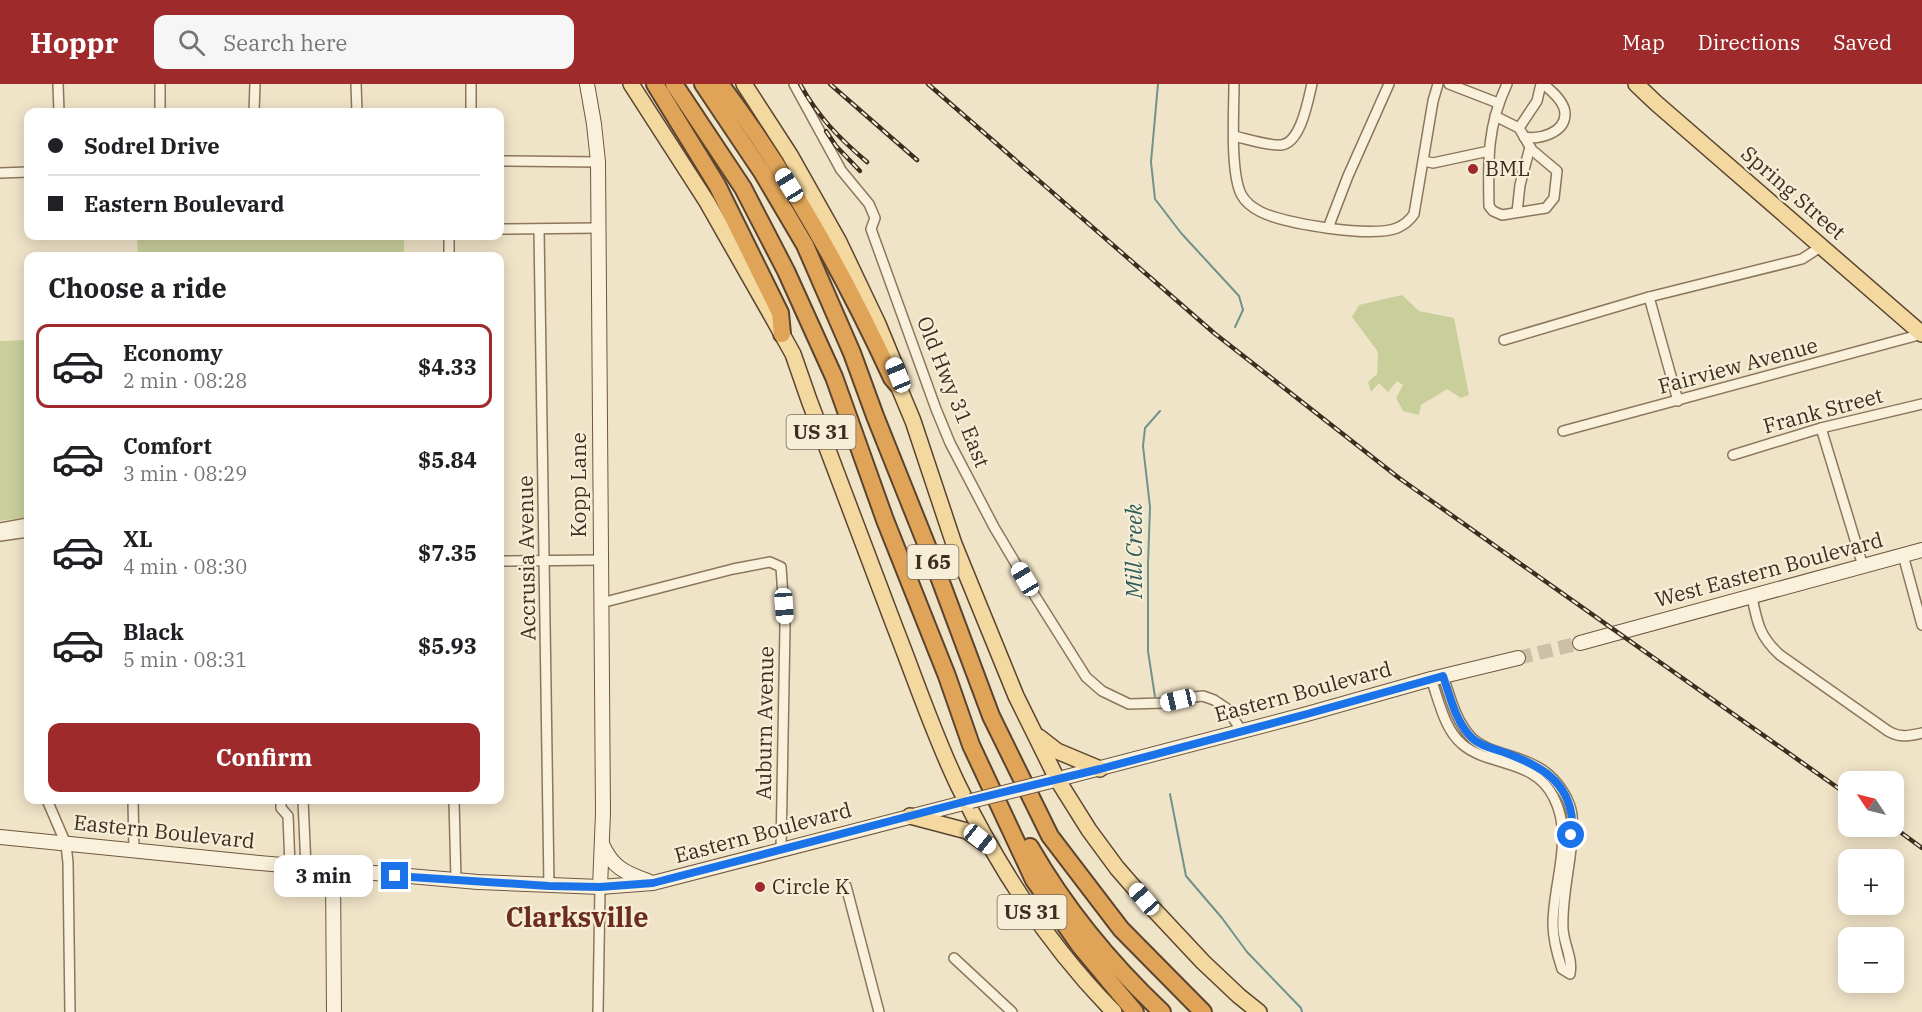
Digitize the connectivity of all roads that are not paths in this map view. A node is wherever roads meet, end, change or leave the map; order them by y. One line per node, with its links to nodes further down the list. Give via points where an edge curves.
1 (58, 84): 23 (street)
2 (160, 84): 24 (street)
3 (255, 84): 25 (street)
4 (356, 84): 26 (street)
5 (471, 84): 27 (street)
6 (587, 84): 35 (main road, Kopp Lane)
7 (631, 84): 45 (main road, US 31, via 707,202)
8 (655, 84): 45 (highway, via 717,185 780,313)
9 (674, 84): 73 (highway, I 65, via 743,188 834,377)
10 (703, 84): 106 (highway, I 65, via 762,172 804,245 852,353 991,716 1050,836 1121,929)
11 (720, 84): 48 (highway, via 801,203)
12 (744, 84): 48 (main road, via 839,242 882,335 898,375)
13 (794, 84): 70 (street, Old Hwy 31 East, via 841,170 869,204 875,219 871,229 950,443 1000,537 1086,677 1102,691 1129,704 1203,696 1226,708)
14 (1234, 84): 30 (street)
15 (1312, 84): 30 (street, via 1293,140 1282,145)
16 (1389, 84): 40 (street)
17 (1438, 84): 34 (street)
18 (1449, 84): 22 (street)
19 (1507, 84): 22 (street)
20 (1542, 84): 29 (street); 29 (street, via 1562,104 1563,121 1544,137 1530,138)
21 (1636, 84): 43 (main road, Spring Street)
22 (1498, 103): 28 (street)
23 (58, 108)
24 (160, 108)
25 (254, 108)
26 (357, 108)
27 (471, 108)
28 (1495, 116): 29 (street); 32 (street)
29 (1521, 132): 31 (street)
30 (1234, 136): 40 (street, via 1238,186 1249,204 1296,223)
31 (1530, 147): 38 (street); 38 (street, via 1557,171 1554,198 1546,208)
32 (1489, 151): 34 (street, via 1433,163); 38 (street, via 1489,206 1502,215)
33 (504, 161): 35 (street)
34 (1424, 161): 40 (street, via 1410,221 1395,229 1375,231)
35 (598, 162): 39 (main road, Kopp Lane)
36 (24, 172): 37 (street)
37 (0, 173)
38 (1517, 212)
39 (598, 228): 42 (street); 60 (main road, Kopp Lane)
40 (1328, 228)
41 (504, 229): 42 (street)
42 (539, 229): 62 (street, Accrusia Avenue)
43 (1822, 246): 44 (street, via 1802,260); 46 (main road, Spring Street)
44 (1649, 297): 47 (street); 49 (street)
45 (782, 334): 76 (main road, US 31, via 793,354 938,739)
46 (1922, 334): 49 (street, Fairview Avenue)
47 (1503, 340)
48 (898, 385): 72 (main road, via 954,544)
49 (1678, 401): 52 (street, Fairview Avenue)
50 (1922, 404): 51 (street, Frank Street)
51 (1821, 428): 53 (street, Frank Street); 63 (street)
52 (1563, 431)
53 (1733, 455)
54 (24, 525): 55 (street)
55 (0, 528)
56 (24, 533): 57 (street)
57 (0, 536)
58 (1922, 550): 59 (main road, West Eastern Boulevard)
59 (1903, 555): 63 (main road, West Eastern Boulevard); 66 (street)
60 (600, 560): 62 (street); 65 (main road, Kopp Lane)
61 (504, 561): 62 (street)
62 (545, 561): 94 (street, Accrusia Avenue)
63 (1863, 566): 64 (main road, West Eastern Boulevard)
64 (1752, 597): 67 (main road, West Eastern Boulevard); 71 (street, via 1758,627 1780,655 1888,731 1906,737)
65 (601, 603): 84 (main road, Kopp Lane); 88 (street, Auburn Avenue, via 733,569 770,562 781,567 785,648)
66 (1922, 625)
67 (1580, 643)
68 (1518, 658): 69 (main road, Eastern Boulevard)
69 (1437, 677): 69 (street, via 1448,725 1461,744 1523,769 1546,785 1554,797 1563,834 1553,923 1555,947 1562,969 1570,974 1572,964 1563,929 1572,813 1565,794 1534,764 1473,740); 70 (main road, Eastern Boulevard)
70 (1242, 730): 74 (main road, Eastern Boulevard)
71 (1922, 733)
72 (1035, 734): 74 (main road, via 1057,751); 75 (main road)
73 (971, 746): 104 (highway, via 1034,880 1080,946); 105 (highway, I 65, via 1045,873 1089,933)
74 (1100, 769): 75 (main road, Eastern Boulevard)
75 (1052, 780): 76 (main road, Eastern Boulevard, bridge); 107 (main road, via 1117,868 1168,926)
76 (969, 801): 82 (main road, Eastern Boulevard); 86 (main road, US 31)
77 (49, 804): 85 (street)
78 (133, 804): 87 (street)
79 (281, 804): 89 (street, via 288,816)
80 (303, 804): 90 (street)
81 (454, 804): 92 (street)
82 (910, 816): 86 (main road, via 967,831); 88 (main road, Eastern Boulevard)
83 (0, 837): 85 (main road, Eastern Boulevard)
84 (602, 842): 93 (main road, via 620,869); 96 (main road, Kopp Lane)
85 (66, 844): 87 (main road, Eastern Boulevard); 98 (street)
86 (992, 849): 103 (main road, US 31, via 1051,938)
87 (134, 850): 89 (main road, Eastern Boulevard)
88 (781, 850): 93 (main road, Eastern Boulevard)
89 (290, 866): 90 (main road, Eastern Boulevard)
90 (306, 867): 91 (main road, Eastern Boulevard)
91 (333, 870): 92 (main road, Eastern Boulevard); 99 (main road)
92 (456, 880): 94 (main road, Eastern Boulevard)
93 (653, 883): 96 (main road, Eastern Boulevard)
94 (549, 886): 96 (main road, Eastern Boulevard)
95 (846, 886): 101 (street)
96 (600, 887): 100 (street)
97 (954, 958): 102 (street)
98 (70, 1012)
99 (334, 1012)
100 (598, 1012)
101 (879, 1012)
102 (1012, 1012)
103 (1114, 1012)
104 (1135, 1012)
105 (1162, 1012)
106 (1203, 1012)
107 (1259, 1012)

